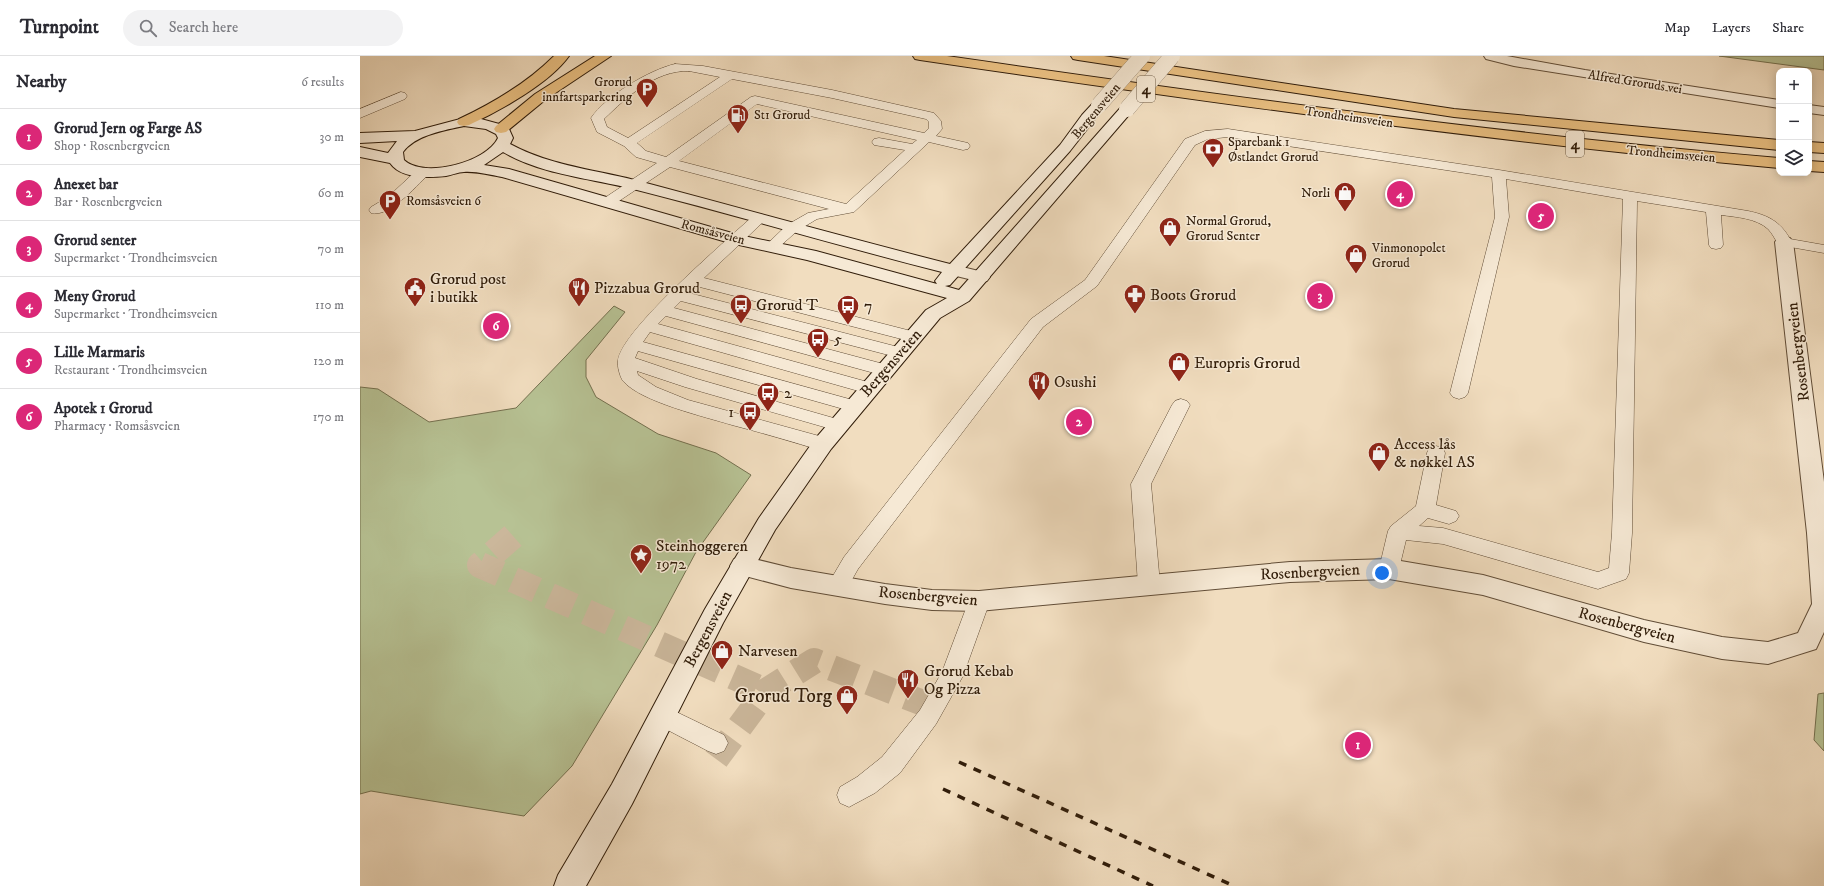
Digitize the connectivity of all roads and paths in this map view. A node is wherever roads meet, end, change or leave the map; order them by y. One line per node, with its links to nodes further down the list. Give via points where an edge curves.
1 (562, 56): 15 (highway, via 516,92)
2 (604, 56): 17 (highway, via 540,97)
3 (920, 56): 32 (highway, Trondheimsveien / 4, via 1437,129 1646,152)
4 (1078, 56): 23 (highway, Trondheimsveien / 4, via 1476,115 1627,132)
5 (1142, 56): 51 (street, Bergensveien, bridge, via 1087,118 1065,148)
6 (1172, 56): 52 (street, Bergensveien, bridge)
7 (1491, 56): 10 (street, Alfred Groruds vei, via 1585,74)
8 (730, 75): 20 (lane, via 930,116 936,121 936,129); 22 (lane); 22 (lane, via 685,67 667,69 614,101 597,118 602,129)
9 (401, 96): 14 (lane)
10 (1776, 104)
11 (1812, 109): 12 (street)
12 (1824, 111)
13 (809, 112): 16 (lane, via 798,121); 20 (lane); 31 (lane, via 756,100)
14 (360, 114)
15 (464, 122): 17 (street, via 486,123); 18 (street, via 439,126)
16 (820, 127)
17 (501, 129): 24 (street, via 504,139)
18 (416, 135): 19 (street); 30 (street, via 400,147)
19 (360, 138)
20 (926, 138): 25 (lane); 27 (lane)
21 (879, 142): 27 (lane)
22 (630, 143): 31 (lane, via 640,154)
23 (1776, 145)
24 (501, 146): 34 (street, via 481,160); 38 (street, Romsåsveien, via 527,159)
25 (963, 146)
26 (1812, 147): 28 (highway)
27 (916, 148): 42 (lane)
28 (1824, 148)
29 (360, 152): 30 (street)
30 (395, 159): 36 (street, via 399,165 409,170)
31 (668, 162): 38 (lane); 42 (lane)
32 (1776, 163)
33 (1812, 166): 35 (highway)
34 (463, 167): 36 (street); 40 (street, Romsåsveien, via 503,172)
35 (1824, 167)
36 (423, 172): 43 (lane, via 393,200)
37 (1499, 174): 39 (lane); 65 (lane, via 1502,218); 77 (lane, via 1228,133 1205,134 1196,138 1190,142 1091,283 1038,323 851,563)
38 (634, 184): 40 (lane); 44 (street, Romsåsveien)
39 (1630, 195): 41 (lane); 72 (lane, via 1619,573 1598,581 1443,536)
40 (608, 202): 46 (street, Romsåsveien)
41 (1713, 208): 47 (lane, via 1767,220 1778,230); 48 (lane)
42 (849, 209): 45 (lane, via 813,216)
43 (376, 210)
44 (758, 219): 45 (street, Romsåsveien); 46 (lane)
45 (792, 228): 49 (lane); 51 (street, Romsåsveien)
46 (736, 239): 49 (street, Romsåsveien); 53 (lane)
47 (1784, 242): 50 (lane); 73 (street, Rosenbergveien)
48 (1716, 245)
49 (772, 246): 54 (street, Romsåsveien)
50 (1824, 249)
51 (954, 270): 52 (street, Romsåsveien); 54 (street, Bergensveien)
52 (982, 277): 56 (street, Bergensveien)
53 (693, 280): 55 (lane); 60 (lane)
54 (936, 290): 56 (street, Romsåsveien); 58 (street, Bergensveien)
55 (677, 295): 57 (lane); 62 (lane)
56 (963, 297): 58 (street, Bergensveien)
57 (662, 310): 59 (lane); 63 (lane)
58 (933, 314): 60 (street, Bergensveien)
59 (646, 326): 61 (lane); 64 (lane)
60 (913, 337): 62 (street, Bergensveien)
61 (632, 344): 67 (lane); 68 (lane, via 626,361 630,378 650,391 682,404)
62 (900, 353): 63 (street, Bergensveien)
63 (884, 370): 64 (street, Bergensveien)
64 (869, 388): 67 (street, Bergensveien)
65 (1458, 393)
66 (1181, 405): 76 (lane, via 1142,484)
67 (854, 406): 68 (street, Bergensveien)
68 (830, 435): 74 (street, Bergensveien, via 767,524)
69 (1436, 453): 70 (lane)
70 (1425, 510): 71 (lane); 72 (lane)
71 (1449, 516)
72 (1398, 531): 75 (lane)
73 (1822, 534): 75 (street, Rosenbergveien, via 1824,604 1807,641 1768,653 1694,642 1483,585)
74 (742, 566): 77 (street, Rosenbergveien); 79 (street, Bergensveien)
75 (1389, 569): 76 (street, Rosenbergveien, via 1290,572)
76 (1149, 584): 78 (street, Rosenbergveien)
77 (838, 586): 78 (street, Rosenbergveien, via 932,600)
78 (979, 601): 81 (lane, via 952,676 928,716 892,765)
79 (662, 716): 80 (lane); 82 (street, Bergensveien, via 622,794)
80 (716, 743)
81 (849, 795)
82 (569, 886)

